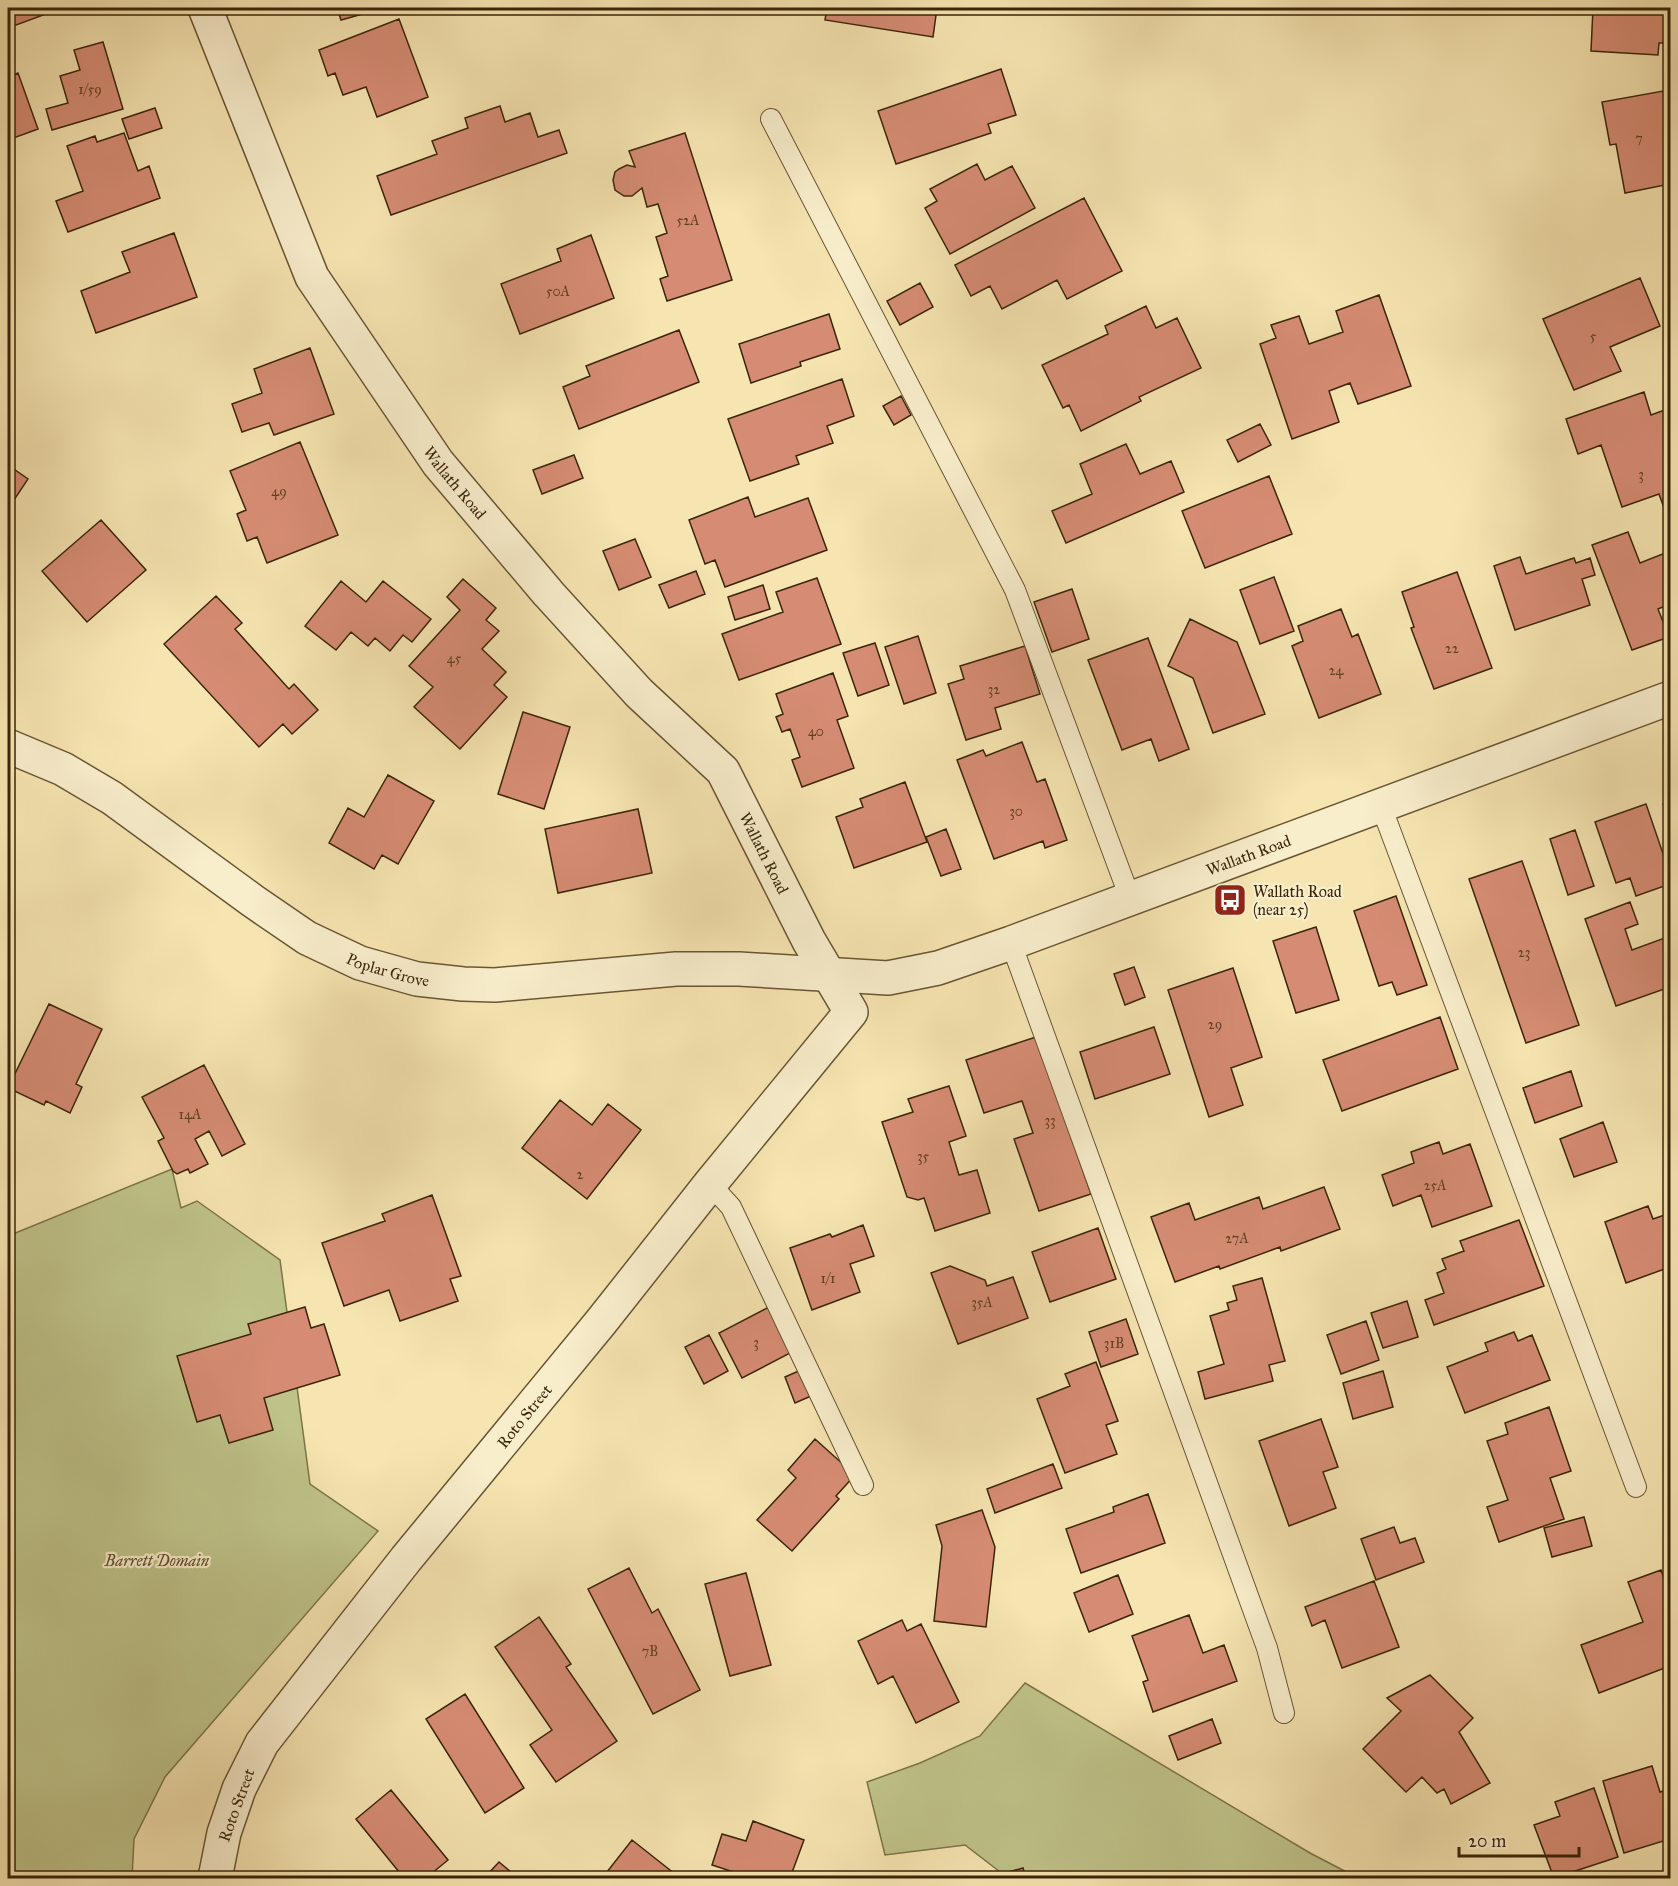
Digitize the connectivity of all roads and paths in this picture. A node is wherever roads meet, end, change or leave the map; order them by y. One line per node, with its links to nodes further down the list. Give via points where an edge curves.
1 (205, 8): 8 (street, Wallath Road, via 312,277 438,464 639,693 723,771 809,941)
2 (771, 119): 6 (lane, via 1015,590)
3 (1671, 698): 5 (street, Wallath Road)
4 (8, 746): 8 (street, Poplar Grove, via 63,769 112,798 307,938 360,963 417,980 495,985 676,969)
5 (1381, 806): 6 (street, Wallath Road); 11 (lane)
6 (1130, 898): 7 (street, Wallath Road)
7 (1011, 943): 8 (street, Wallath Road, via 938,968 888,978); 12 (lane, via 1267,1648)
8 (830, 974): 9 (street, Roto Street, via 851,1012)
9 (710, 1184): 10 (lane, via 731,1207); 13 (street, Roto Street, via 262,1743 239,1789 224,1833)
10 (863, 1485)
11 (1636, 1486)
12 (1284, 1713)
13 (215, 1878)

